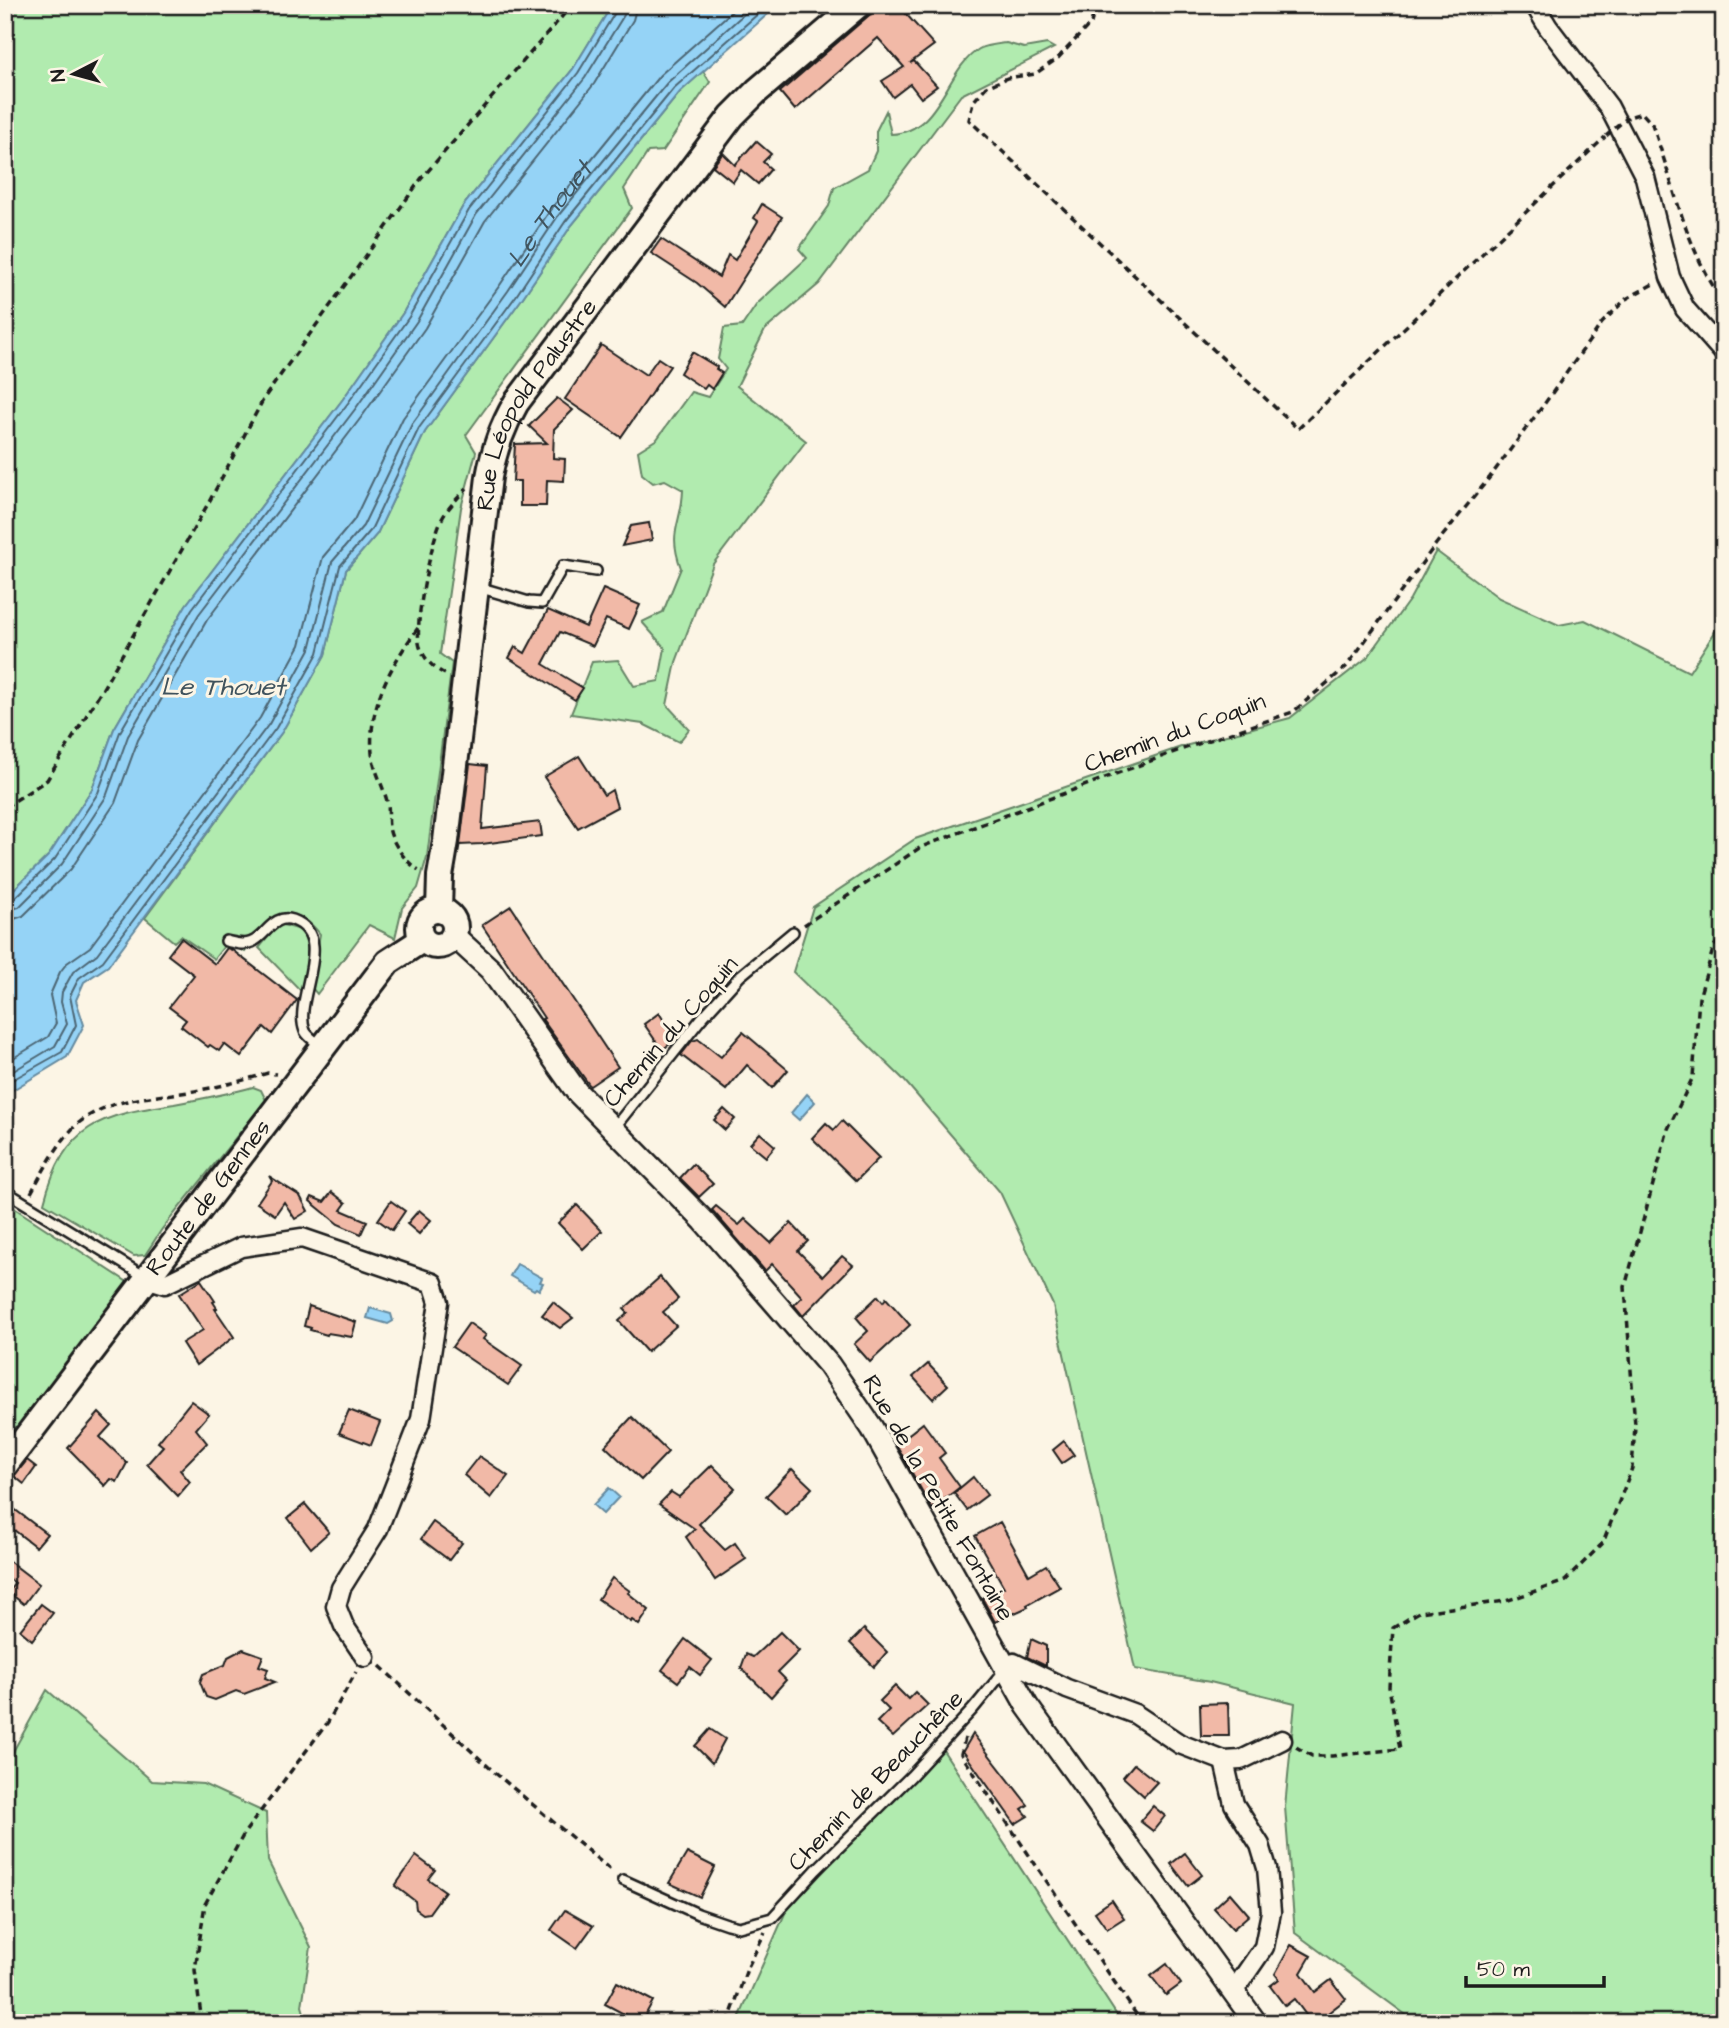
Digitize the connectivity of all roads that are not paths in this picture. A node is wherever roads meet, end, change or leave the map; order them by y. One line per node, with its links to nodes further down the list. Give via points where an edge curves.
1 (858, 5): 5 (main road, Rue Léopold Palustre, via 733,116 516,403 494,451)
2 (1535, 5): 3 (street, via 1609,107 1645,177 1670,277 1685,309)
3 (1724, 353)
4 (596, 570): 5 (lane, via 563,566 542,603)
5 (476, 586): 6 (main road, Rue Léopold Palustre)
6 (439, 910): 8 (main road, via 453,919); 9 (main road, via 422,917 418,929)
7 (793, 932): 12 (lane, Chemin du Coquin, via 732,984)
8 (454, 936): 9 (main road, Route de Gennes, via 439,947); 12 (street, Rue de la Petite Fontaine, via 491,970 577,1092)
9 (422, 940): 11 (main road, Route de Gennes, via 388,962)
10 (226, 941): 11 (lane, via 255,942 278,920 291,919 305,928 313,943 313,961 303,1021 306,1034)
11 (322, 1047): 14 (main road, Route de Gennes)
12 (613, 1130): 17 (street, Rue de la Petite Fontaine, via 704,1221 829,1365 872,1428)
13 (5, 1191): 14 (lane)
14 (149, 1279): 15 (main road, Route de Gennes); 16 (street, via 165,1284 241,1247 302,1238 433,1283 439,1302 421,1419 378,1529 341,1588 336,1606)
15 (5, 1465)
16 (365, 1657)
17 (1005, 1670): 19 (street, via 1014,1663 1135,1714 1180,1744); 20 (lane, Chemin de Beauchêne, via 772,1918 739,1927 727,1924); 21 (street, Rue de la Petite Fontaine)
18 (1282, 1740): 19 (street, via 1241,1760)
19 (1223, 1761): 21 (street, via 1234,1804 1267,1868 1271,1912 1264,1948)
20 (623, 1880)
21 (1233, 1992): 22 (street, Rue de la Petite Fontaine)
22 (1256, 2023)

